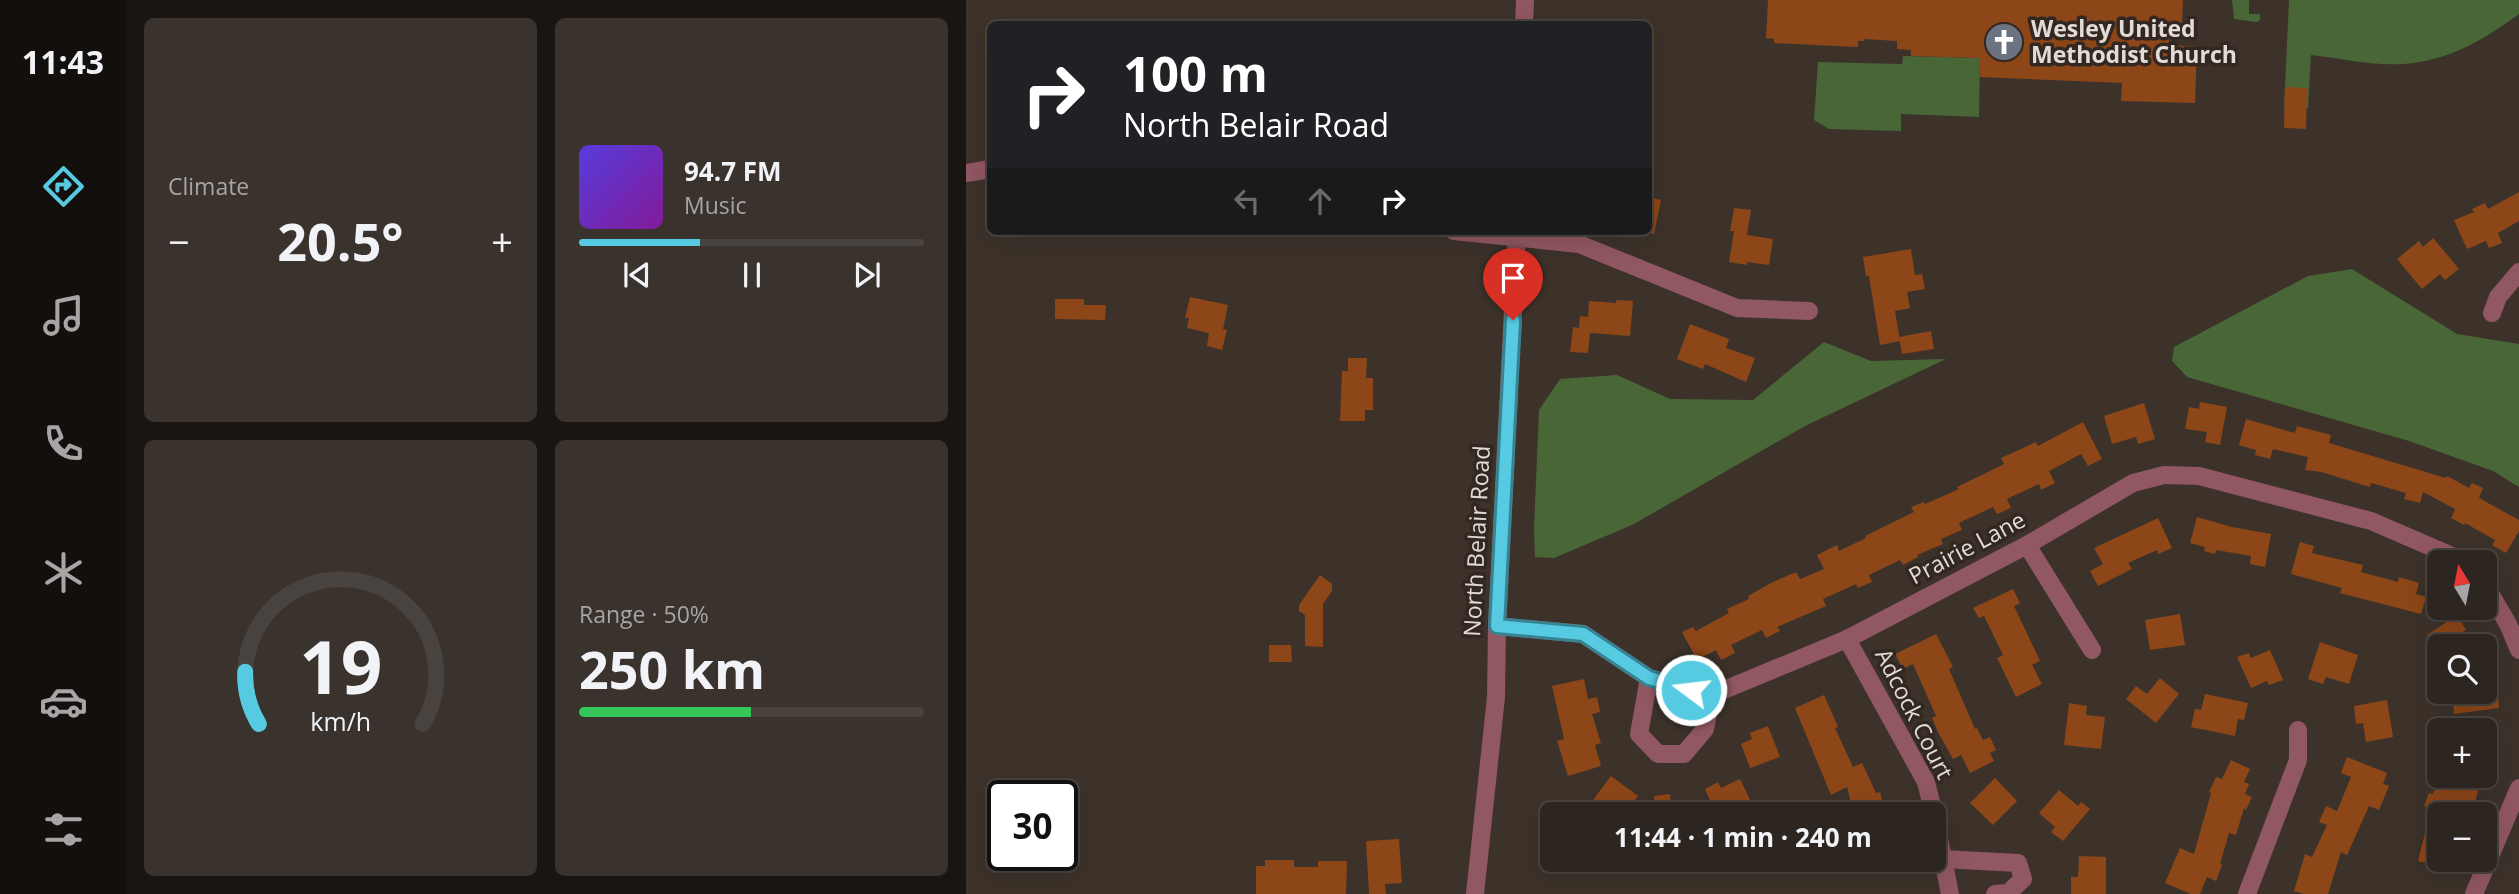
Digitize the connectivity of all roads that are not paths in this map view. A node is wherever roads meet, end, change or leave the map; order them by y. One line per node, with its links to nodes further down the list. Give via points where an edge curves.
1 (1525, 0): 2 (street)
2 (1524, 21)
3 (987, 170): 4 (street)
4 (966, 173)
5 (1517, 235): 14 (street, North Belair Road)
6 (1523, 235): 8 (street, via 1579,244 1737,308)
7 (2519, 272): 9 (street, via 2498,297)
8 (1809, 311)
9 (2492, 313)
10 (2027, 545): 11 (street, Prairie Lane, via 2133,483 2164,475 2199,476 2371,521); 15 (street, Prairie Lane); 16 (street)
11 (2438, 550)
12 (2497, 600): 13 (street)
13 (2513, 620): 17 (street)
14 (1497, 626): 18 (street, via 1583,634); 25 (street, North Belair Road, via 1496,697)
15 (1847, 639): 19 (street, Prairie Lane); 22 (street, Adcock Court, via 1926,782)
16 (2091, 650)
17 (2519, 650)
18 (1649, 678): 19 (street); 19 (street, via 1639,734 1658,754 1684,754 1705,729)
19 (1712, 695)
20 (2298, 730): 28 (street, via 2298,760)
21 (2519, 788): 29 (street)
22 (1931, 802)
23 (1946, 859): 27 (street, via 2018,863 2023,879 2008,893)
24 (1946, 871): 26 (street, Adcock Court)
25 (1475, 894)
26 (1950, 894)
27 (1995, 894)
28 (2247, 894)
29 (2474, 894)

